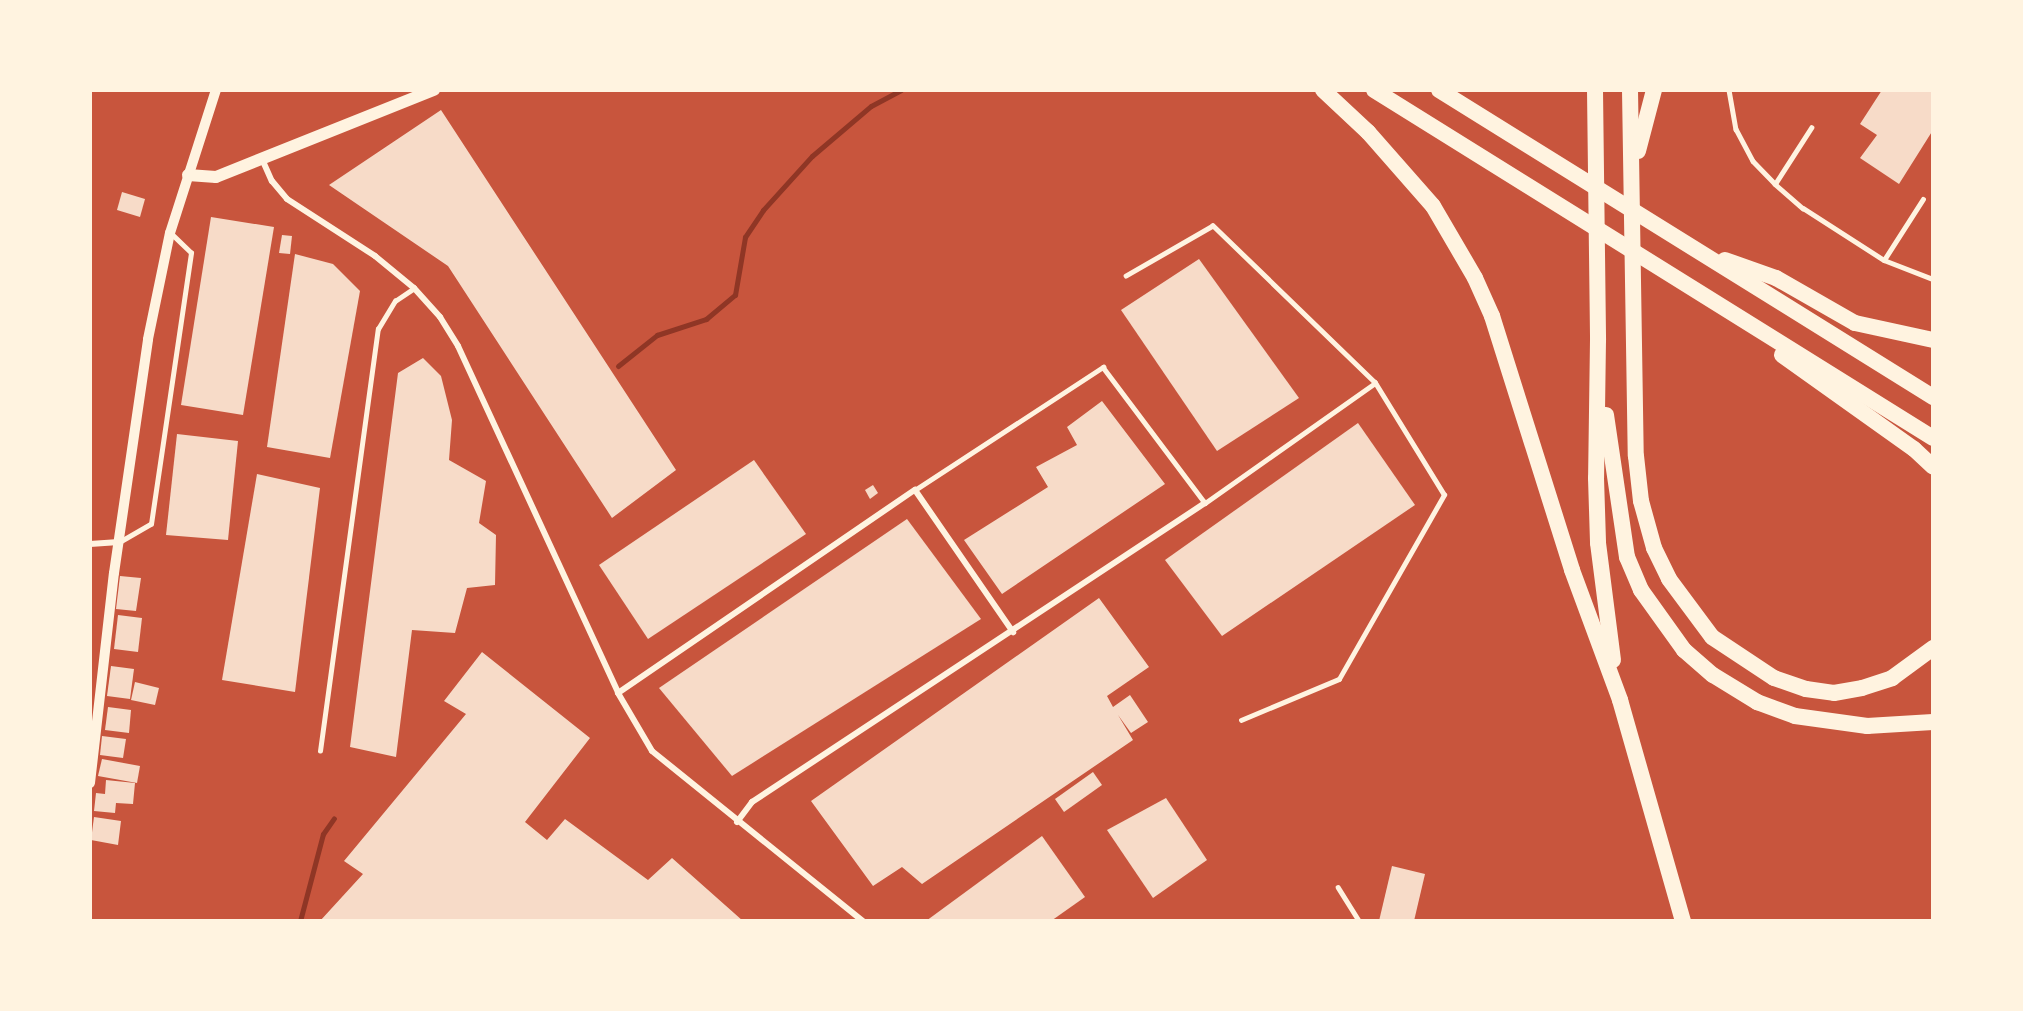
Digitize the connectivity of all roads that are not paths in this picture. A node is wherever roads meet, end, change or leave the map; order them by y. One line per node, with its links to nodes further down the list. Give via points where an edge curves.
1 (216, 90): 12 (street)
2 (434, 90): 11 (main road)
3 (1323, 90): 36 (highway, via 1414,183 1475,278 1509,363 1572,570)
4 (1374, 90): 21 (highway)
5 (1439, 90): 17 (highway)
6 (1595, 90): 23 (highway)
7 (1630, 90): 13 (highway)
8 (1654, 90): 13 (highway)
9 (1729, 90): 14 (lane, via 1736,129 1753,161)
10 (1811, 128): 14 (lane)
11 (262, 159): 12 (main road, via 216,177); 22 (street, via 272,181 287,199 375,256)
12 (188, 175): 16 (street)
13 (1633, 175): 34 (highway, via 1636,456 1641,501 1654,549 1669,579 1712,637 1766,674 1806,689 1834,693 1862,688 1892,678)
14 (1775, 184): 18 (lane, via 1803,208)
15 (1923, 199): 18 (lane)
16 (170, 233): 31 (street, via 148,339); 31 (lane, via 191,253 151,524)
17 (1696, 250): 24 (highway, via 1776,278 1855,323); 26 (highway)
18 (1884, 260): 20 (lane)
19 (1126, 276): 25 (lane, via 1213,226)
20 (1933, 279)
21 (1679, 280): 27 (highway); 28 (highway, via 1914,449)
22 (414, 288): 35 (street, via 458,346); 39 (lane, via 395,301 378,329)
23 (1598, 340): 36 (highway, via 1598,543); 38 (highway, via 1609,450 1627,557 1641,590 1684,650 1748,697 1795,716 1867,726)
24 (1933, 340)
25 (1375, 383): 30 (lane); 37 (lane, via 1444,495 1339,679)
26 (1933, 397)
27 (1933, 438)
28 (1933, 467)
29 (915, 490): 30 (lane, via 1103,367); 33 (street); 35 (street)
30 (1205, 502): 33 (street)
31 (119, 542): 32 (street); 40 (street)
32 (90, 544)
33 (1013, 632): 41 (street, via 752,802)
34 (1933, 648)
35 (618, 693): 41 (street, via 652,751)
36 (1620, 700): 45 (highway)
37 (1241, 720)
38 (1933, 722)
39 (320, 751)
40 (90, 783)
41 (737, 822): 43 (street)
42 (1338, 887): 44 (lane)
43 (863, 921)
44 (1359, 921)
45 (1683, 921)

